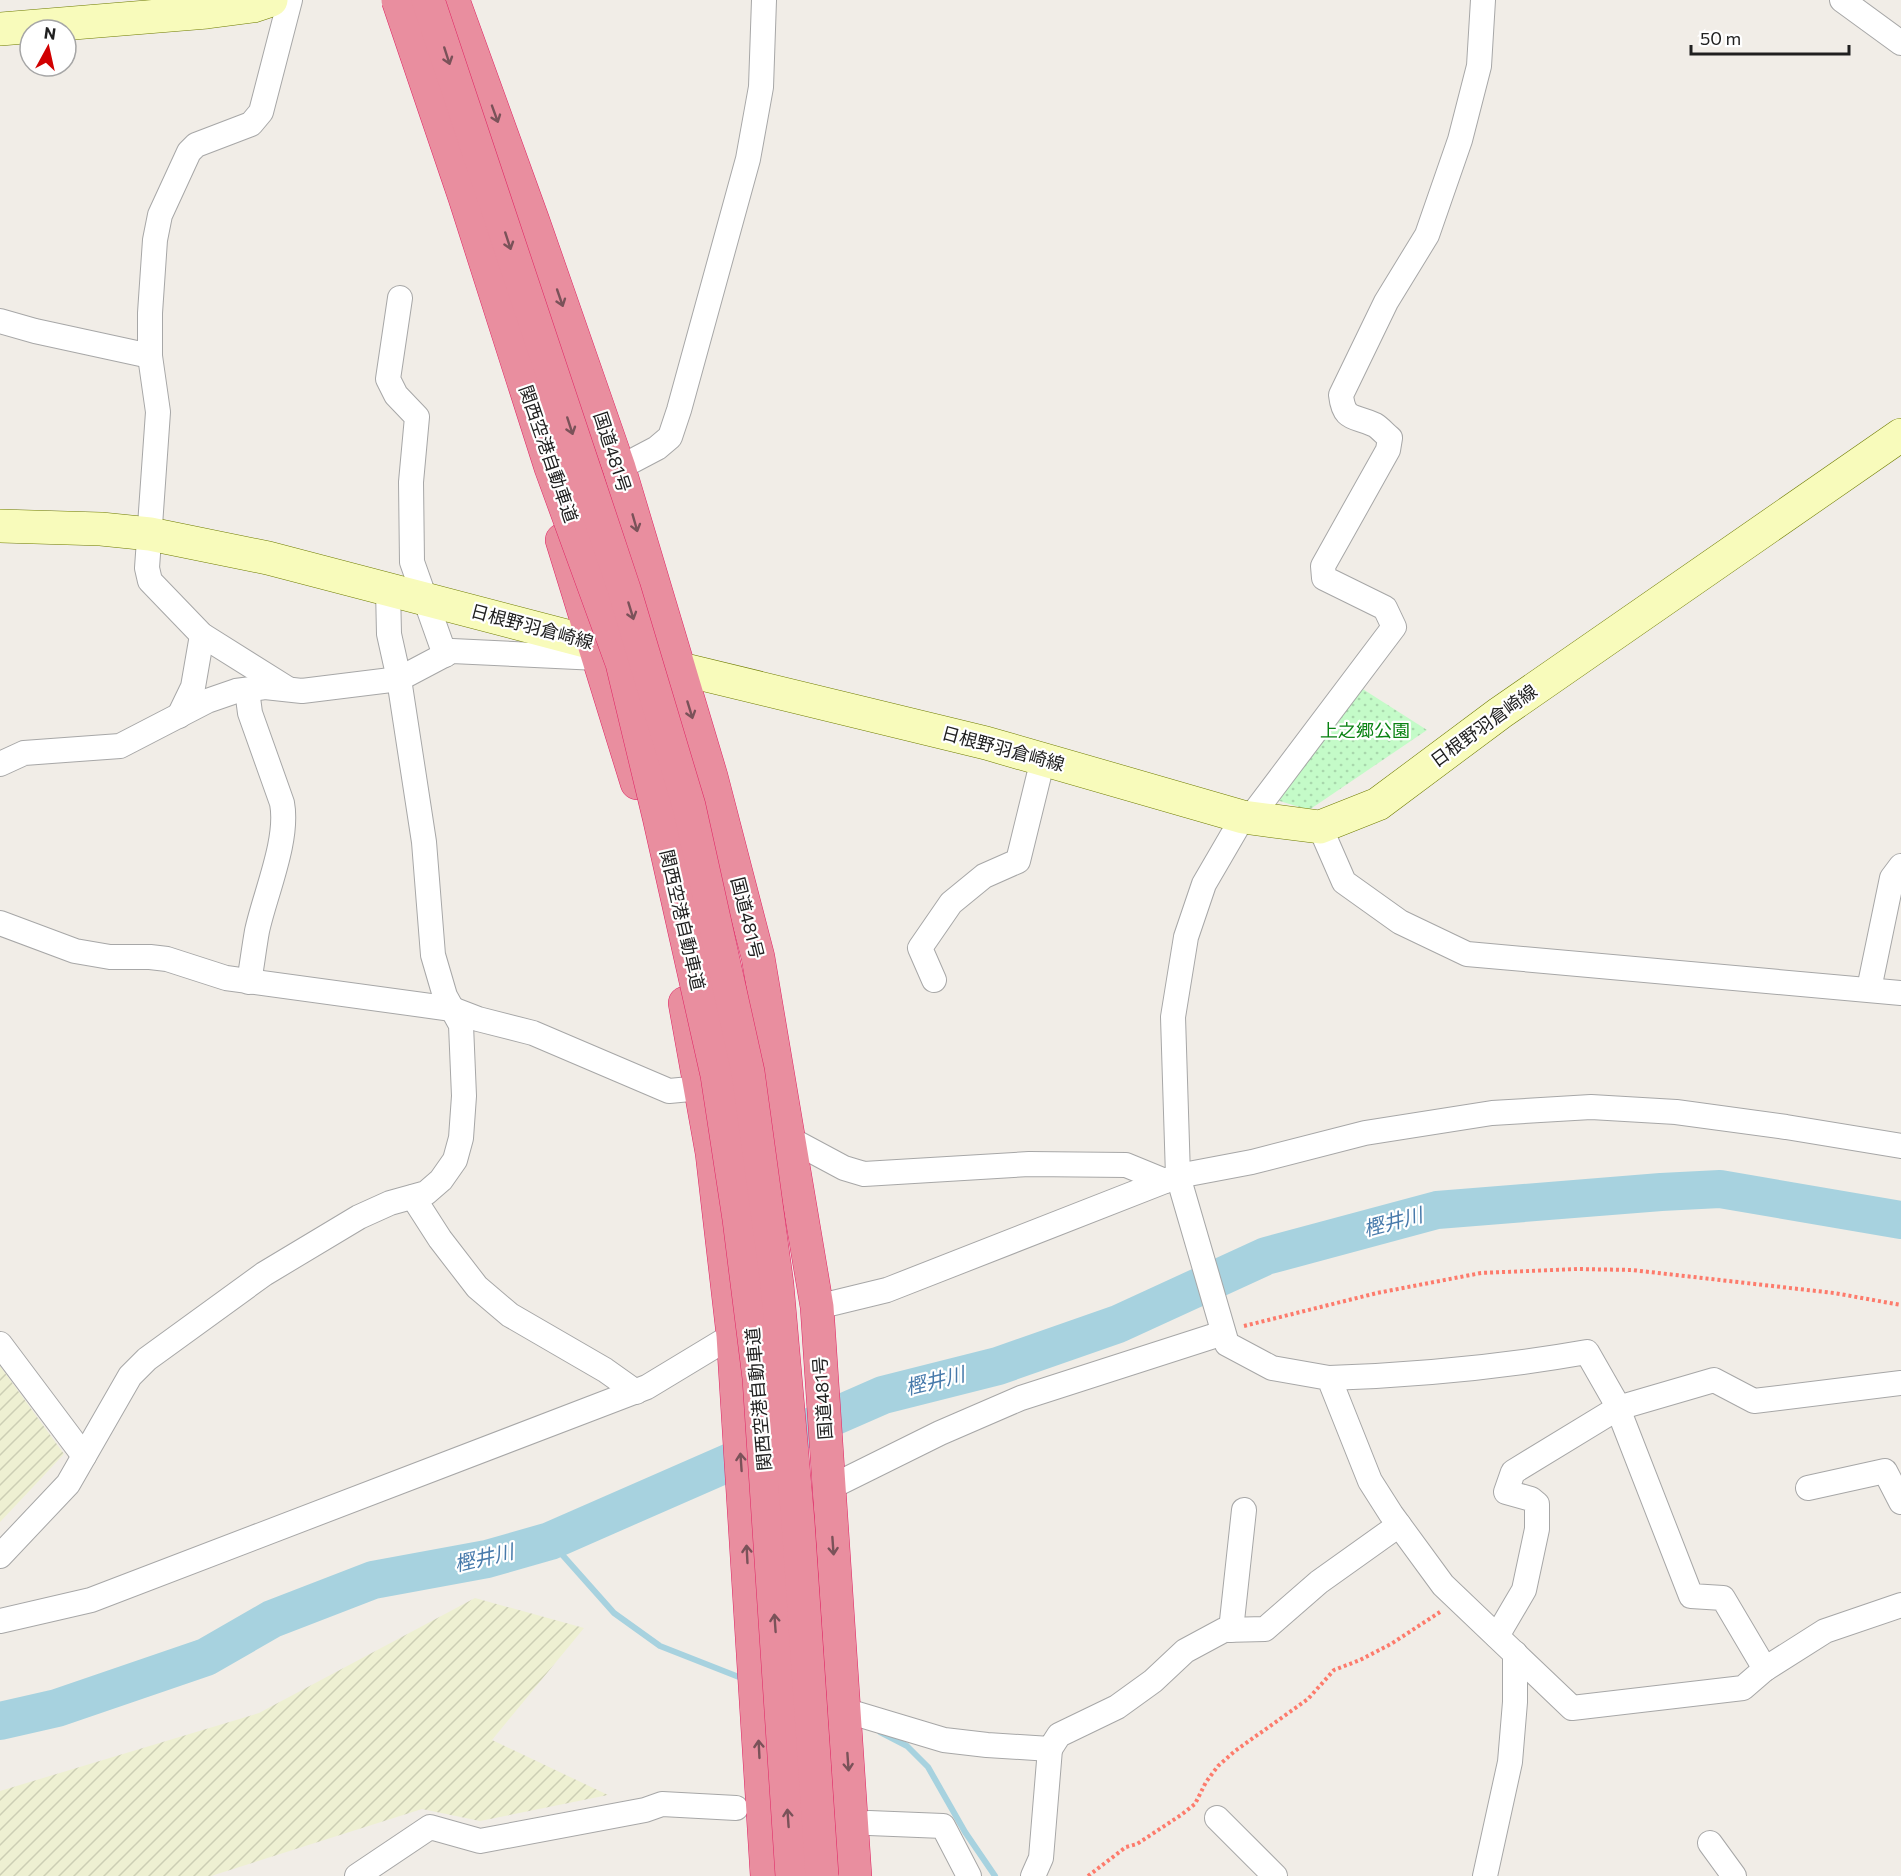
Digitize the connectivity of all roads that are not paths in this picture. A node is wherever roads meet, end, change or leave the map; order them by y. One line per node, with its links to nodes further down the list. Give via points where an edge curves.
1 (271, 0): 10 (main road, via 207,12)
2 (290, 0): 14 (street, via 261,112 251,124 196,145 189,152 160,215 155,240)
3 (383, 0): 22 (highway)
4 (398, 0): 74 (highway, 関西空港自動車道, one-way to 4, bridge, via 759,1378 740,1219 717,1075 622,663 551,468)
5 (429, 0): 75 (highway, 関西空港自動車道, one-way to 75, bridge, via 628,600 689,806 748,1072 777,1284)
6 (453, 0): 16 (highway, 国道481号, one-way to 16)
7 (764, 0): 16 (street, via 761,87 748,159 679,410 670,437)
8 (1483, 0): 31 (street, via 1479,66 1460,140 1431,224 1386,302 1341,395 1343,409 1350,417 1376,426 1390,438 1388,450 1323,566 1324,579 1385,608 1395,627)
9 (1842, 0): 11 (street)
10 (0, 29)
11 (1901, 43)
12 (399, 298): 20 (street, via 388,379 417,417 411,482 412,562)
13 (0, 321): 14 (street)
14 (150, 356): 18 (street, via 158,412)
15 (1901, 435): 32 (main road, 日根野羽倉崎線, via 1500,713 1378,804)
16 (619, 468): 24 (highway, 国道481号, one-way to 24)
17 (0, 526): 18 (main road, 日根野羽倉崎線)
18 (150, 534): 19 (main road, 日根野羽倉崎線, via 268,558); 21 (street, via 150,581)
19 (388, 590): 20 (main road, 日根野羽倉崎線); 25 (street, via 389,634)
20 (426, 599): 22 (main road, 日根野羽倉崎線); 23 (street)
21 (202, 635): 26 (street); 28 (street, via 194,687)
22 (596, 650): 23 (street, via 452,651); 24 (main road, 日根野羽倉崎線); 40 (highway, via 649,822)
23 (445, 655): 25 (street)
24 (678, 668): 29 (main road, 日根野羽倉崎線); 41 (highway, 国道481号, one-way to 41, via 758,957)
25 (399, 679): 26 (street, via 302,691); 39 (street, via 424,842 433,955)
26 (288, 689): 27 (street)
27 (247, 690): 28 (street, via 207,701); 36 (street, via 250,713 284,815)
28 (179, 716): 30 (street, via 120,746 24,753)
29 (1043, 759): 31 (main road, 日根野羽倉崎線); 35 (street, via 1018,861 984,876 951,903 920,948)
30 (0, 764)
31 (1247, 818): 32 (main road, 日根野羽倉崎線); 43 (street, via 1204,884 1186,937 1173,1017)
32 (1320, 827): 37 (street, via 1344,882 1400,922 1467,954)
33 (1901, 866): 37 (street, via 1892,878)
34 (0, 923): 36 (street, via 75,951 167,959)
35 (934, 980)
36 (249, 982): 39 (street)
37 (1869, 989): 38 (street)
38 (1901, 993)
39 (452, 1009): 40 (street, via 533,1033 669,1091); 44 (street, via 461,1025 461,1138 455,1160 441,1180 426,1193)
40 (701, 1088): 47 (highway)
41 (788, 1138): 43 (street, via 844,1168 864,1174 1029,1164 1126,1165); 45 (highway, 国道481号)
42 (1901, 1146): 43 (street, via 1687,1113 1591,1107 1492,1113 1365,1133)
43 (1171, 1179): 45 (street, via 887,1290); 46 (street)
44 (413, 1197): 51 (street, via 477,1287 510,1315); 53 (street, via 359,1217 264,1274 147,1359 130,1376)
45 (817, 1307): 54 (highway, 国道481号)
46 (1223, 1333): 49 (street, via 1227,1344 1272,1368); 54 (street, via 1021,1398)
47 (733, 1335): 51 (street); 73 (highway, one-way to 47)
48 (0, 1344): 53 (street)
49 (1329, 1378): 52 (street, via 1525,1363 1587,1352); 58 (street, via 1370,1481)
50 (1901, 1383): 52 (street, via 1754,1401 1714,1380)
51 (636, 1392): 61 (street, via 91,1600)
52 (1618, 1408): 63 (street, via 1513,1472 1506,1492 1537,1504 1537,1529 1524,1590); 65 (street, via 1691,1596 1723,1598)
53 (84, 1456): 59 (street, via 68,1485)
54 (829, 1488): 66 (highway, 国道481号, one-way to 66)
55 (1808, 1488): 56 (street, via 1885,1471)
56 (1901, 1502)
57 (1244, 1510): 62 (street)
58 (1399, 1525): 62 (street, via 1319,1582 1265,1629); 63 (street, via 1443,1585)
59 (0, 1556)
60 (1901, 1605): 65 (street, via 1825,1631)
61 (0, 1621)
62 (1231, 1630): 67 (street, via 1185,1651 1117,1707 1059,1735)
63 (1497, 1636): 64 (street)
64 (1515, 1653): 65 (street, via 1572,1708 1743,1688); 80 (street, via 1509,1762)
65 (1765, 1669)
66 (844, 1710): 67 (street, via 944,1740); 76 (highway, 国道481号, one-way to 76)
67 (1050, 1749): 78 (street, via 1041,1858)
68 (736, 1808): 72 (street, via 662,1804 480,1841 430,1827)
69 (1217, 1818): 79 (street)
70 (869, 1823): 77 (street, via 943,1826)
71 (1710, 1843): 81 (street)
72 (357, 1876)
73 (767, 1876)
74 (792, 1876)
75 (822, 1876)
76 (855, 1876)
77 (969, 1876)
78 (1033, 1876)
79 (1275, 1876)
80 (1485, 1876)
81 (1734, 1876)

